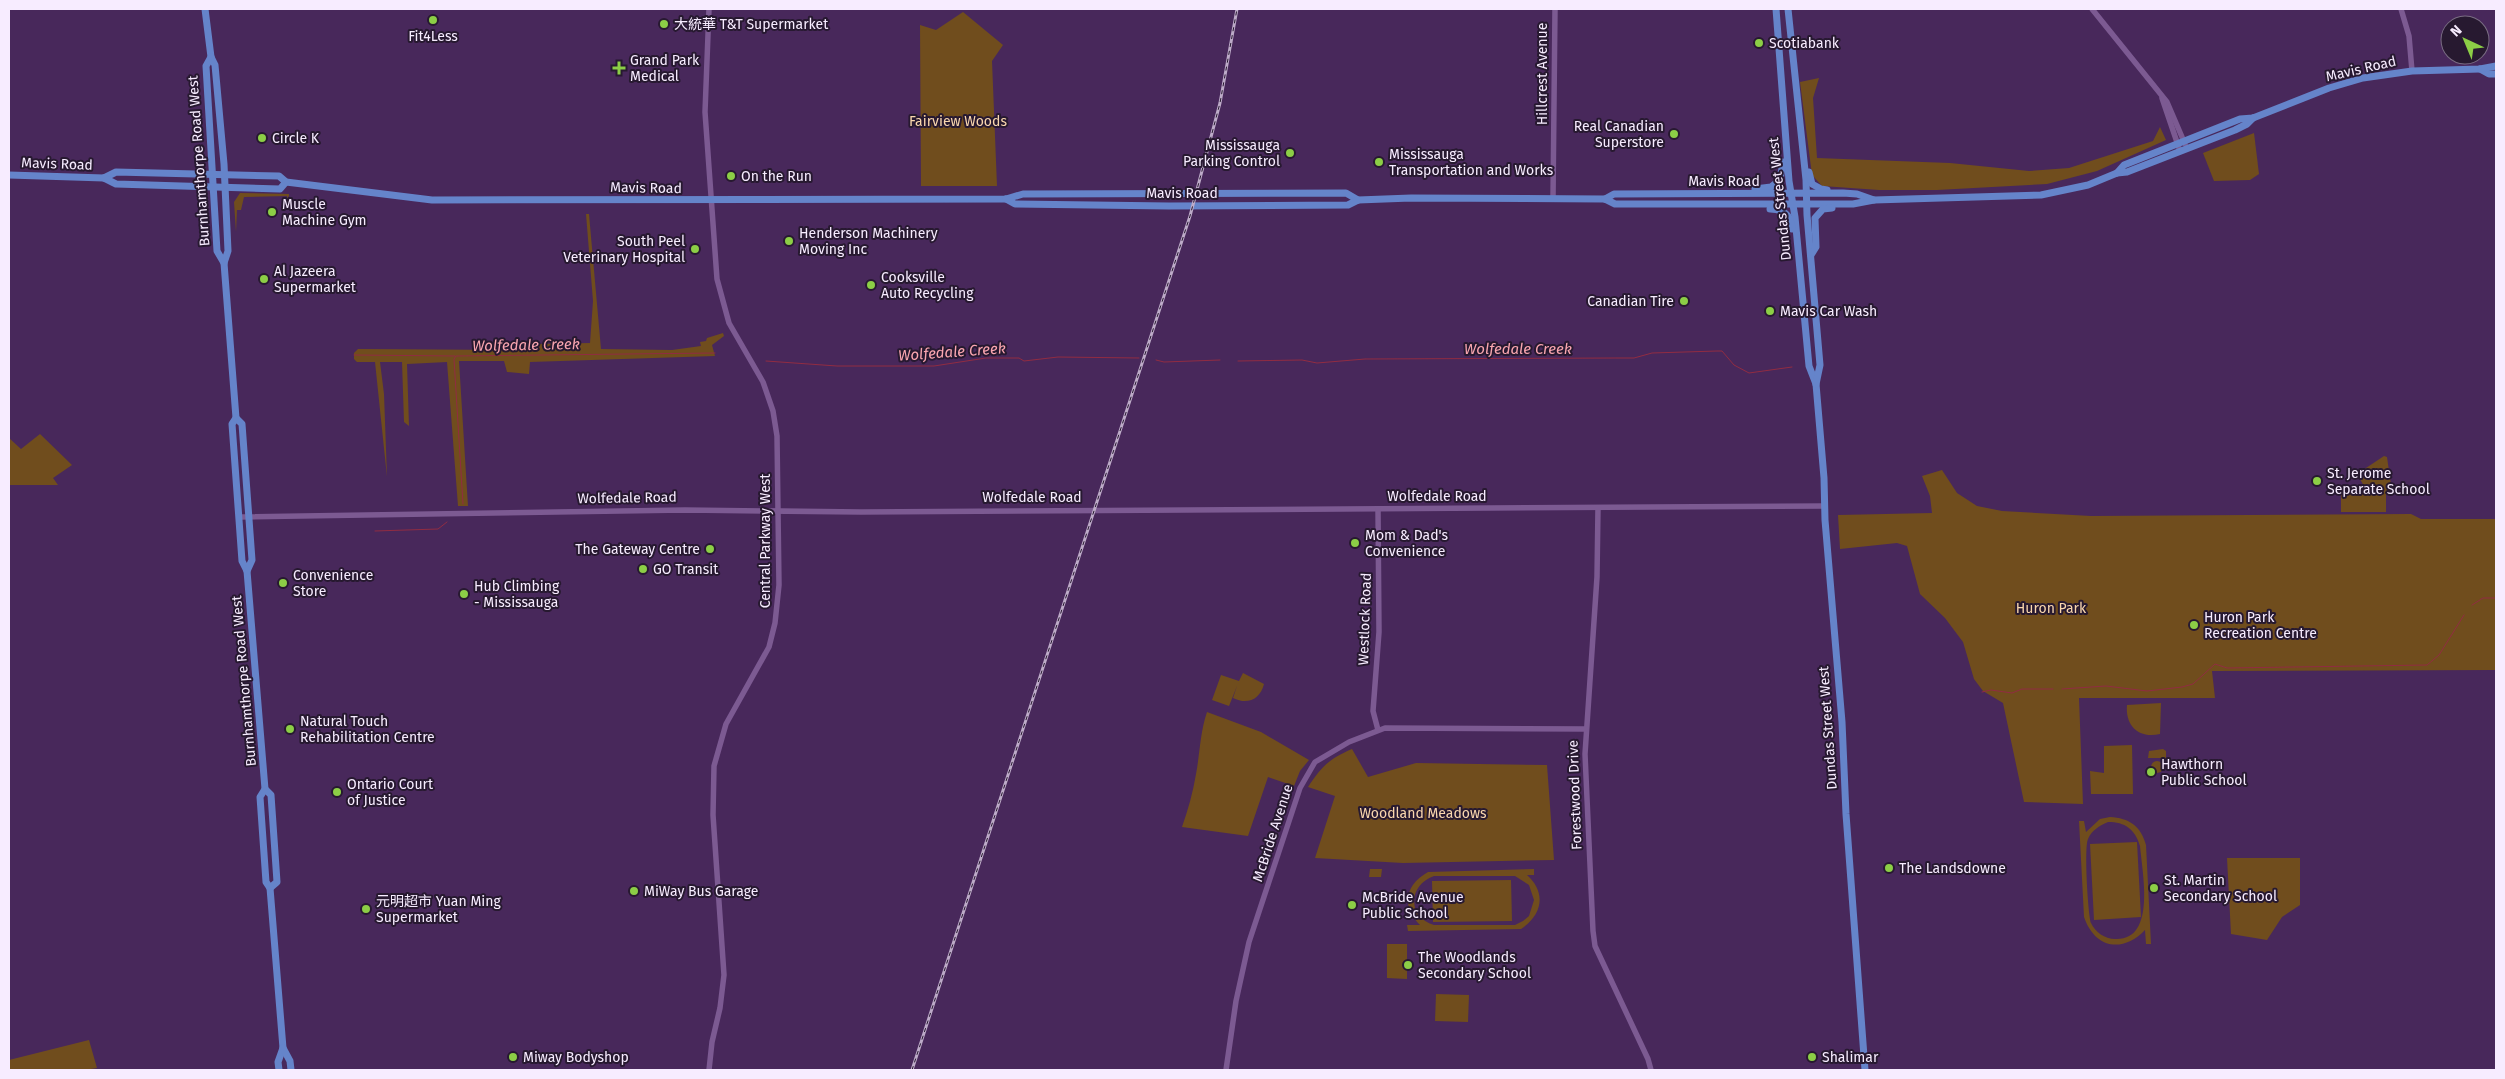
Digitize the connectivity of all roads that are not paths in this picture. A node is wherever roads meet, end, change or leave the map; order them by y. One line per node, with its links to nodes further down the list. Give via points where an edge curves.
1 (205, 9): 8 (main road, Burnhamthorpe Road West)
2 (710, 9): 32 (street, Central Parkway West, via 705,112)
3 (1554, 9): 27 (street, Hillcrest Avenue)
4 (1776, 9): 14 (main road, Dundas Street West)
5 (1788, 9): 13 (main road, Dundas Street West)
6 (2092, 9): 15 (street, via 2173,114)
7 (2401, 9): 11 (street, via 2409,36)
8 (211, 58): 16 (main road, Burnhamthorpe Road West, via 206,66); 17 (main road, Burnhamthorpe Road West, via 215,65)
9 (2496, 66): 10 (main road, Mavis Road)
10 (2480, 70): 11 (main road, Mavis Road); 12 (main road, Mavis Road)
11 (2412, 71): 15 (main road, Mavis Road, via 2346,82 2253,118 2240,119)
12 (2496, 74)
13 (1801, 133): 23 (main road, Dundas Street West); 26 (main road, via 1805,138 1812,184 1821,189 1848,190)
14 (1785, 138): 24 (main road, via 1780,180 1770,188 1753,190); 25 (main road, Dundas Street West)
15 (2182, 146): 31 (main road, Mavis Road, via 2127,172 2042,196)
16 (212, 174): 17 (main road, Mavis Road); 19 (main road, Mavis Road, via 116,172); 21 (main road, Burnhamthorpe Road West)
17 (224, 174): 20 (main road, Mavis Road, via 279,176); 22 (main road, Burnhamthorpe Road West)
18 (9, 175): 19 (main road, Mavis Road)
19 (104, 178): 21 (main road, Mavis Road, via 116,184)
20 (286, 182): 22 (main road, Mavis Road, via 280,189); 32 (main road, Mavis Road, via 432,200)
21 (212, 188): 22 (main road, Mavis Road); 39 (main road, Burnhamthorpe Road West, via 216,251)
22 (224, 188): 39 (main road, Burnhamthorpe Road West, via 228,251)
23 (1806, 193): 25 (main road, Mavis Road); 26 (main road, Mavis Road); 35 (main road, Dundas Street West)
24 (1748, 194): 25 (main road, Mavis Road); 29 (main road, Mavis Road, via 1614,194)
25 (1791, 194): 34 (main road, Dundas Street West)
26 (1851, 194): 31 (main road, Mavis Road)
27 (1553, 198): 29 (main road, Mavis Road); 30 (main road, Mavis Road)
28 (1006, 199): 30 (main road, Mavis Road, via 1015,204 1169,206 1348,205); 30 (main road, Mavis Road, via 1016,194 1346,193); 32 (main road, Mavis Road)
29 (1605, 199): 33 (main road, Mavis Road, via 1615,204)
30 (1358, 200)
31 (1874, 200): 36 (main road, Mavis Road)
32 (712, 201): 45 (street, Central Parkway West, via 717,279 724,309 736,337 763,382 773,410 777,436)
33 (1750, 204): 34 (main road, Mavis Road); 37 (main road, via 1752,208 1783,211 1788,216 1793,236)
34 (1793, 204): 35 (main road, Mavis Road); 37 (main road, Dundas Street West)
35 (1806, 204): 36 (main road, Mavis Road); 38 (main road, Dundas Street West)
36 (1853, 204): 38 (main road, via 1825,209 1817,215 1814,222 1816,247)
37 (1798, 240): 40 (main road, Dundas Street West, via 1809,366)
38 (1811, 255): 40 (main road, Dundas Street West, via 1820,365)
39 (224, 263): 41 (main road, Burnhamthorpe Road West)
40 (1816, 384): 42 (main road, Dundas Street West)
41 (236, 418): 46 (main road, Burnhamthorpe Road West, via 232,424); 47 (main road, Burnhamthorpe Road West, via 242,424)
42 (1825, 506): 43 (street, Wolfedale Road); 59 (main road, Dundas Street West)
43 (1598, 508): 44 (street, Wolfedale Road); 49 (street, Forestwood Drive, via 1597,577)
44 (1378, 509): 45 (street, Wolfedale Road); 50 (street, Westlock Road, via 1379,632 1373,712)
45 (778, 512): 47 (street, Wolfedale Road, via 685,510); 56 (street, Central Parkway West, via 779,597 773,634 762,662 726,724 714,766 712,799 724,975)
46 (239, 517): 47 (street, Wolfedale Road); 48 (main road, Burnhamthorpe Road West, via 242,561)
47 (249, 517): 48 (main road, Burnhamthorpe Road West, via 252,560)
48 (248, 571): 51 (main road, Burnhamthorpe Road West)
49 (1586, 729): 50 (street, McBride Avenue); 58 (street, Forestwood Drive, via 1595,946)
50 (1378, 730): 57 (street, McBride Avenue, via 1319,760 1300,788 1250,942 1236,1001)
51 (265, 789): 52 (main road, Burnhamthorpe Road West, via 260,796 266,882); 52 (main road, Burnhamthorpe Road West, via 271,795 277,882)
52 (270, 888): 53 (main road, Burnhamthorpe Road West)
53 (283, 1048): 54 (main road, Burnhamthorpe Road West); 55 (main road, Burnhamthorpe Road West)
54 (279, 1070)
55 (291, 1070)
56 (709, 1070)
57 (1226, 1070)
58 (1651, 1070)
59 (1865, 1070)

